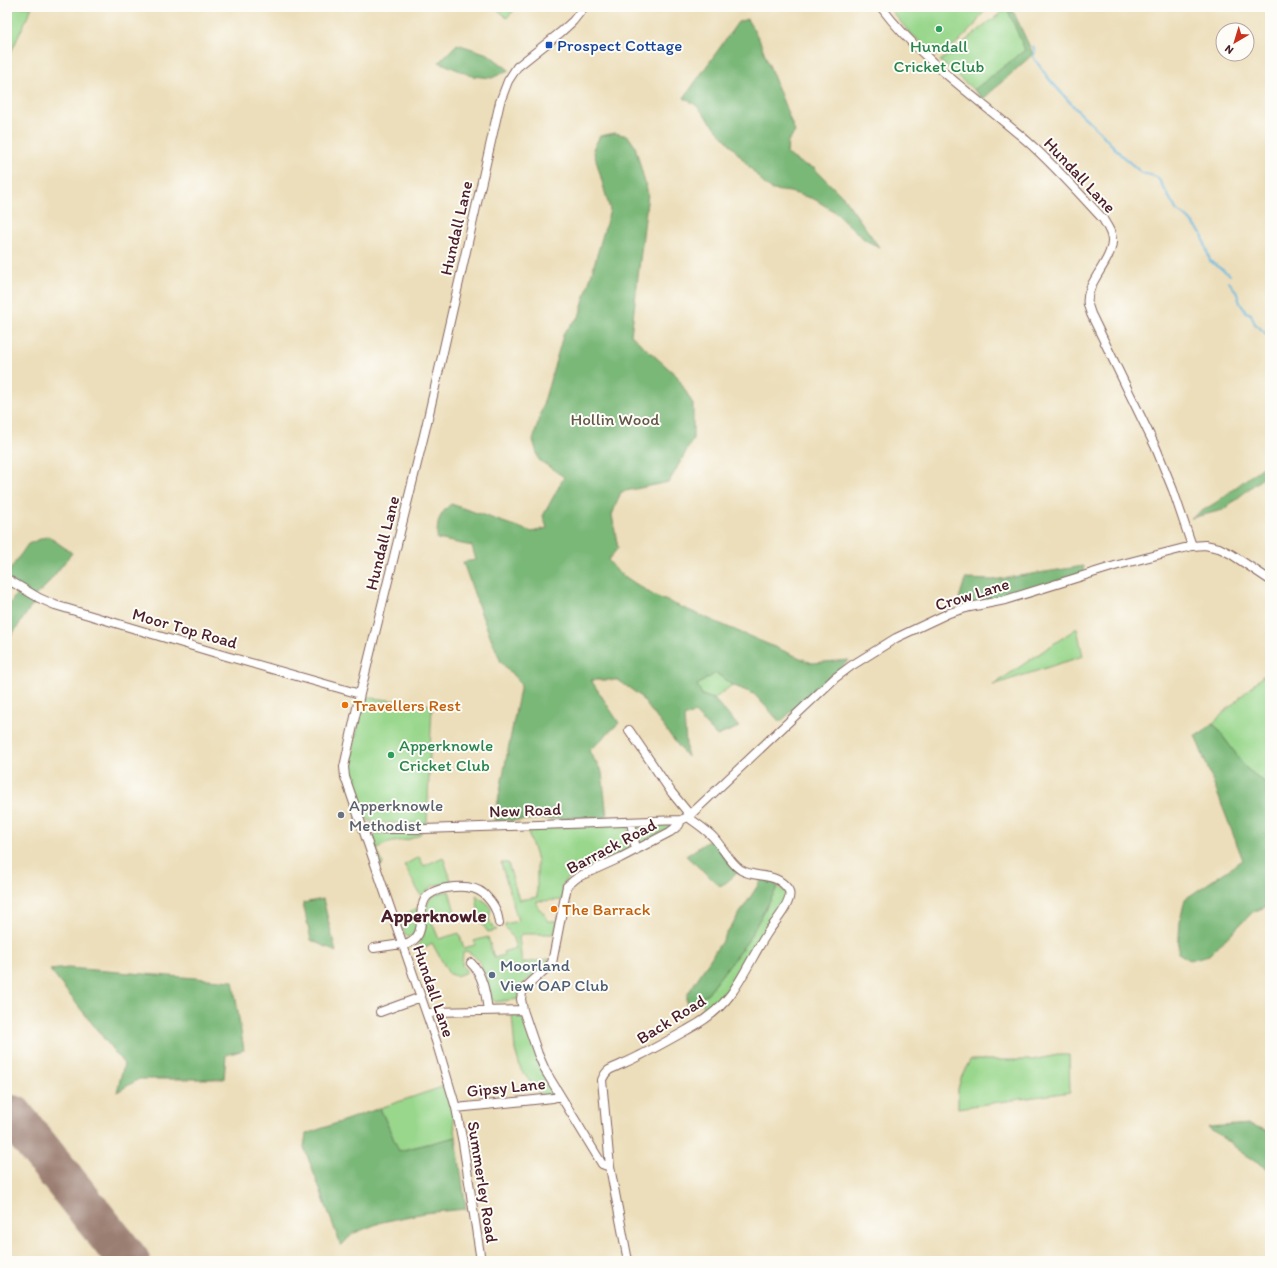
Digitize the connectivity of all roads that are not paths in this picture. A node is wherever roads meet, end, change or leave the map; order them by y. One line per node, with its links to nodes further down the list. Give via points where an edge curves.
1 (584, 7): 6 (street, Hundall Lane, via 561,32 517,67 500,102 427,423)
2 (882, 7): 3 (street, Hundall Lane, via 911,41 946,74 1040,152 1103,219 1110,231 1112,241 1109,254 1093,282 1088,304 1156,448)
3 (1192, 546): 5 (street, Crow Lane, via 1219,548); 8 (street, Crow Lane, via 1118,565 1005,600 958,610 896,638 835,678)
4 (7, 579): 6 (street, Moor Top Road, via 55,605)
5 (1270, 580)
6 (360, 694): 10 (street, Hundall Lane, via 344,767)
7 (628, 730): 8 (street)
8 (687, 817): 9 (street, New Road); 11 (street, Barrack Road, via 670,832); 23 (street, Back Road, via 713,837 742,871 779,881 790,894 783,911 766,934 731,994 721,1005 689,1029 604,1074 602,1080)
9 (631, 822): 10 (street, New Road); 11 (street)
10 (363, 829): 13 (street, Hundall Lane)
11 (636, 850): 17 (street, Barrack Road, via 578,876 568,886 552,963 525,988 521,999)
12 (496, 920): 13 (street, via 497,910 489,899 474,888 461,886 438,889 424,901 418,936 412,943)
13 (403, 945): 14 (street); 16 (street, Hundall Lane)
14 (374, 948)
15 (471, 963): 18 (street, via 479,975)
16 (421, 997): 19 (street); 20 (street, Hundall Lane)
17 (523, 1010): 18 (street); 21 (street, via 538,1054)
18 (488, 1011): 20 (street)
19 (380, 1012)
20 (427, 1014): 22 (street, Hundall Lane)
21 (560, 1096): 22 (street, Gipsy Lane); 23 (street, via 602,1164)
22 (456, 1108): 24 (street, Summerley Road)
23 (610, 1167): 25 (street)
24 (481, 1261)
25 (628, 1261)

